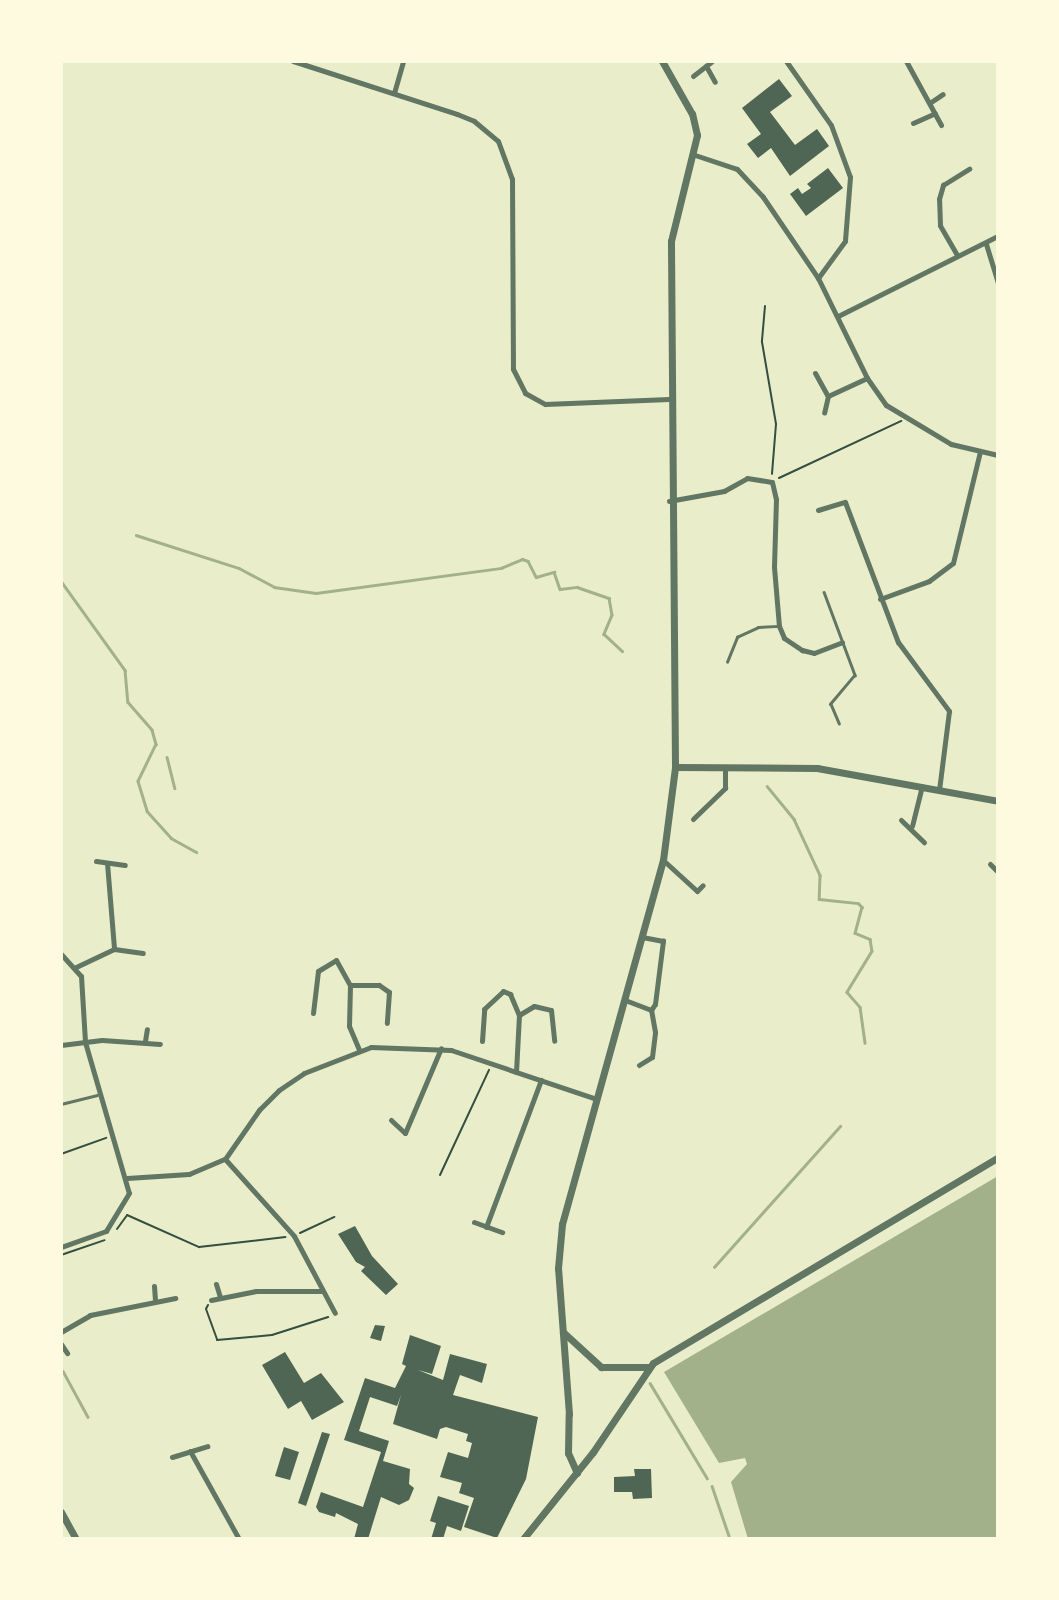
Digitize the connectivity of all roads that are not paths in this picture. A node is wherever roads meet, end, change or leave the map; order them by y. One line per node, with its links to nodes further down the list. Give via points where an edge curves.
1 (293, 61): 10 (street)
2 (403, 61): 10 (street)
3 (662, 61): 16 (street, via 692,114 697,135)
4 (712, 61): 7 (street)
5 (786, 61): 21 (street, via 831,125 850,177 852,201 845,241)
6 (906, 61): 12 (street)
7 (706, 66): 8 (street); 9 (street)
8 (693, 75)
9 (715, 82)
10 (394, 93): 27 (street, via 474,121 505,152 512,180 513,369 525,393 545,404)
11 (943, 94): 12 (street)
12 (931, 102): 13 (street)
13 (935, 113): 14 (street); 15 (street)
14 (913, 123)
15 (941, 125)
16 (692, 154): 21 (street, via 737,169 763,197); 27 (street, via 671,241)
17 (969, 169): 20 (street, via 943,185 939,199 940,225)
18 (998, 236): 19 (street)
19 (986, 244): 20 (street); 22 (street)
20 (957, 255): 23 (street)
21 (818, 278): 23 (street)
22 (998, 283)
23 (838, 316): 25 (street)
24 (815, 373): 26 (street)
25 (867, 378): 26 (street); 29 (street, via 886,405 905,419 951,444)
26 (828, 396): 28 (street)
27 (669, 400): 31 (street)
28 (824, 412)
29 (980, 451): 30 (street); 34 (street, via 953,563 929,581)
30 (998, 455)
31 (669, 501): 35 (street, via 724,491 747,478 772,482); 39 (street)
32 (818, 510): 34 (street, via 845,502)
33 (824, 592): 36 (lane)
34 (880, 599): 42 (street, via 898,642 949,711)
35 (779, 626): 36 (street, via 784,638 802,650 814,653); 37 (lane, via 758,627 737,636)
36 (842, 642): 38 (lane, via 855,675 831,704)
37 (727, 662)
38 (839, 723)
39 (675, 767): 40 (street); 48 (street)
40 (725, 769): 41 (street, via 817,768); 44 (street, via 725,788)
41 (922, 786): 42 (street); 46 (street)
42 (939, 790): 43 (street)
43 (998, 801)
44 (693, 819)
45 (901, 820): 46 (street)
46 (912, 826): 47 (street)
47 (924, 842)
48 (663, 860): 54 (street, via 696,891); 55 (street)
49 (96, 861): 50 (street)
50 (107, 863): 52 (street); 56 (street)
51 (990, 864): 53 (street)
52 (125, 865)
53 (998, 872)
54 (703, 885)
55 (643, 937): 61 (street); 62 (street, via 663,941 659,987)
56 (114, 949): 57 (street); 59 (street)
57 (143, 953)
58 (61, 954): 59 (street)
59 (76, 967): 70 (street, via 81,976)
60 (350, 985): 63 (street, via 335,960 327,964 314,984); 65 (street, via 379,985 389,992); 74 (street, via 349,1026)
61 (625, 1000): 62 (street); 79 (street)
62 (650, 1010): 75 (street, via 655,1032 652,1057)
63 (313, 1013)
64 (519, 1015): 68 (street, via 510,994 503,991 490,999 484,1009); 69 (street, via 534,1006 551,1010); 76 (street)
65 (387, 1023)
66 (147, 1029): 67 (street)
67 (145, 1041): 70 (street); 71 (street)
68 (482, 1041)
69 (554, 1041)
70 (85, 1042): 72 (street); 78 (street)
71 (160, 1044)
72 (61, 1045)
73 (441, 1048): 74 (street); 76 (street); 81 (street, via 405,1133)
74 (359, 1050): 83 (street, via 304,1073 279,1090)
75 (639, 1065)
76 (516, 1072): 77 (street)
77 (541, 1080): 79 (street); 86 (street)
78 (97, 1095): 80 (lane); 84 (street)
79 (597, 1099): 97 (street, via 562,1224 558,1268)
80 (61, 1104)
81 (391, 1120)
82 (998, 1157): 101 (street, via 750,1301)
83 (225, 1159): 84 (street, via 189,1174); 91 (street, via 294,1236)
84 (127, 1178): 88 (street, via 129,1192 106,1231)
85 (474, 1222): 86 (street)
86 (486, 1227): 87 (street)
87 (502, 1232)
88 (61, 1247)
89 (216, 1284): 92 (street)
90 (154, 1286): 95 (street)
91 (322, 1291): 92 (street, via 256,1291); 96 (street)
92 (220, 1297): 94 (street)
93 (175, 1298): 95 (street)
94 (211, 1300)
95 (155, 1301): 98 (street, via 90,1315)
96 (335, 1313)
97 (563, 1331): 101 (street, via 601,1367); 105 (street, via 568,1453)
98 (61, 1332)
99 (61, 1344): 100 (street)
100 (67, 1353)
101 (649, 1367): 105 (street)
102 (207, 1446): 103 (street)
103 (190, 1451): 104 (street); 108 (street)
104 (172, 1457)
105 (577, 1473): 109 (street)
106 (61, 1512): 107 (street)
107 (76, 1539)
108 (239, 1539)
109 (523, 1539)

